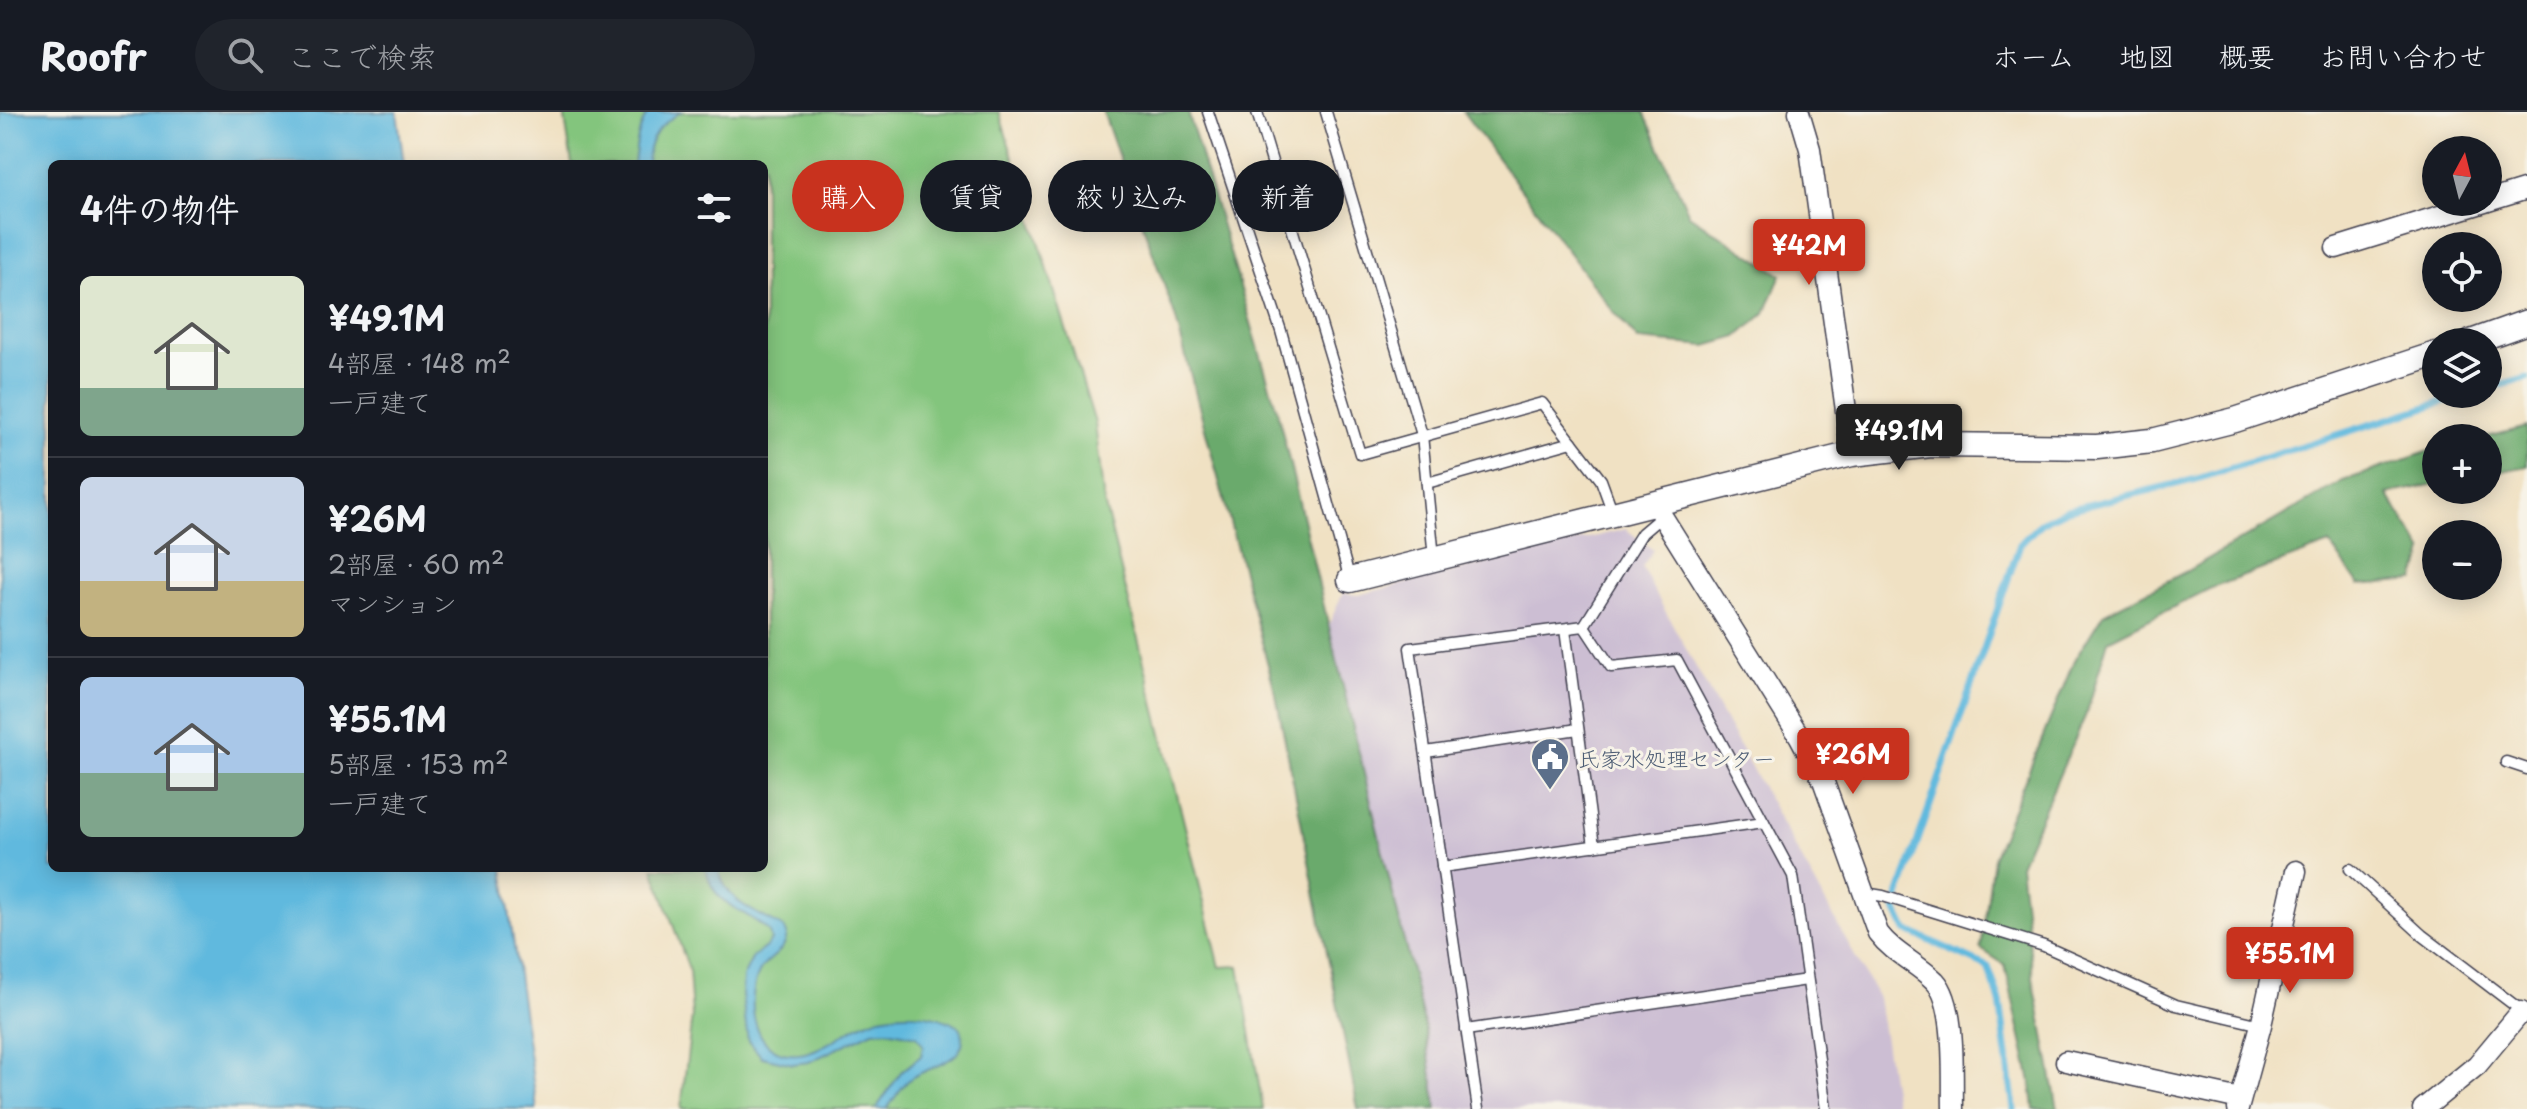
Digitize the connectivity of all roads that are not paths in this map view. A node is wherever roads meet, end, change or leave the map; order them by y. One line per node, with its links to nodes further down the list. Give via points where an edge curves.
1 (1208, 112): 19 (lane, via 1281,331)
2 (1257, 112): 12 (lane, via 1360,454)
3 (1326, 112): 12 (lane)
4 (1799, 112): 14 (street, via 1810,149)
5 (2527, 189): 6 (street)
6 (2502, 197)
7 (2441, 216): 8 (street)
8 (2336, 248)
9 (2527, 322): 10 (street)
10 (2502, 331)
11 (2422, 359): 14 (street, via 2235,420 2152,441 2097,447 1931,445)
12 (1422, 435): 13 (lane, via 1542,403); 15 (lane)
13 (1572, 442): 15 (lane); 17 (lane, via 1601,480)
14 (1852, 454): 16 (street)
15 (1427, 483): 18 (lane)
16 (1659, 509): 17 (street); 20 (lane); 31 (street, via 1812,758)
17 (1613, 514): 18 (street)
18 (1434, 558): 19 (street)
19 (1350, 580)
20 (1584, 626): 21 (lane); 26 (lane, via 1611,667 1677,660)
21 (1565, 629): 22 (lane); 23 (lane, via 1410,648)
22 (1578, 729): 23 (lane); 27 (lane)
23 (1426, 752): 28 (lane)
24 (2506, 762): 25 (lane)
25 (2527, 769)
26 (1764, 822): 27 (lane); 32 (lane, via 1793,876)
27 (1594, 846): 28 (lane)
28 (1442, 867): 35 (lane)
29 (2350, 869): 33 (lane, via 2422,935)
30 (2296, 871): 34 (street)
31 (1874, 894): 34 (lane, via 2044,946 2176,1005); 40 (street, via 1878,933 1936,982 1946,999)
32 (1807, 980): 35 (lane); 39 (lane)
33 (2524, 1008): 41 (street, via 2477,1065)
34 (2261, 1025): 37 (street)
35 (1466, 1030): 38 (lane)
36 (2066, 1061): 37 (street)
37 (2239, 1104)
38 (1478, 1109)
39 (1826, 1109)
40 (1953, 1109)
41 (2423, 1109)

